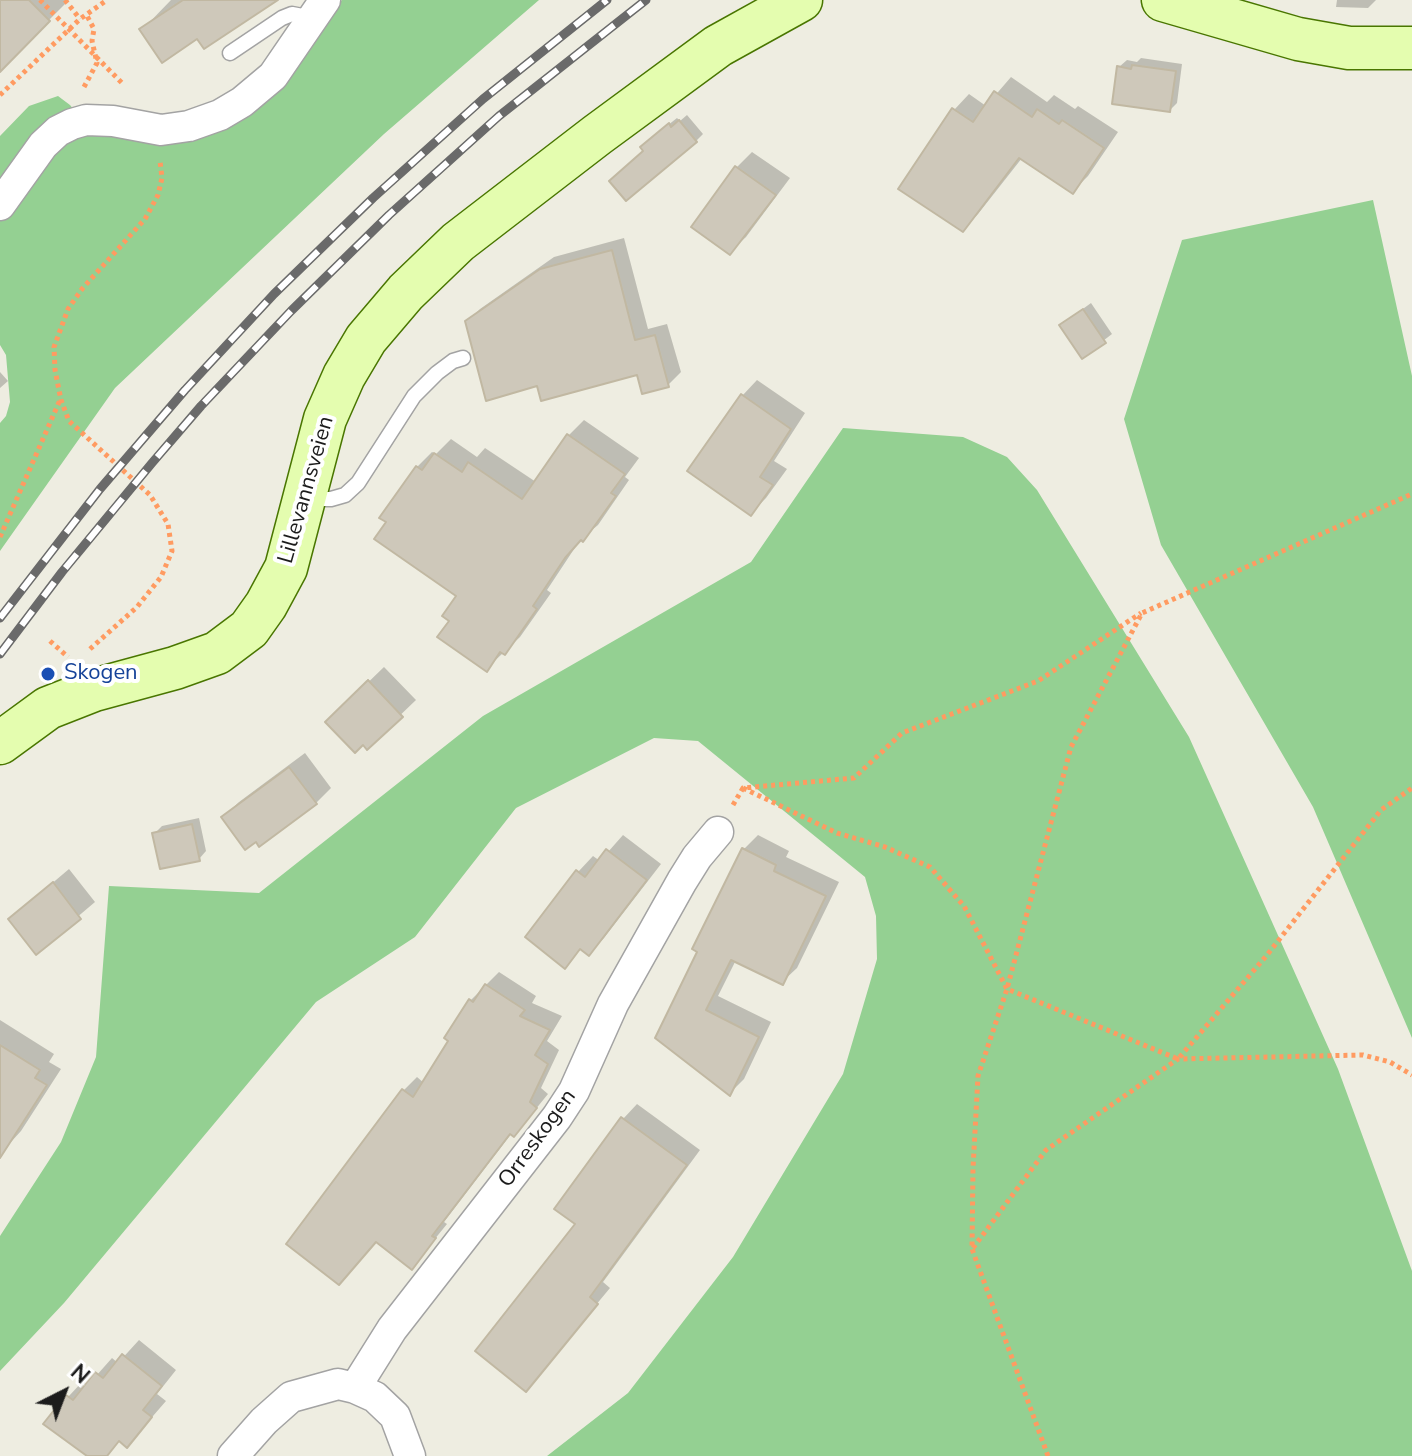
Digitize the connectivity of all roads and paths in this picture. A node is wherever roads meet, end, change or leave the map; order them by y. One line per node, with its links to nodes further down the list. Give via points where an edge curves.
1 (40, 0): 11 (path, bridge)
2 (65, 0): 8 (path)
3 (107, 0): 7 (path)
4 (801, 0): 19 (street, Lillevannsveien, via 718,46 597,135 458,242 406,292 366,339 344,376 325,419)
5 (1163, 0): 9 (street, via 1298,39 1349,48)
6 (319, 9): 10 (lane, via 282,18); 14 (street, via 258,91 220,115)
7 (86, 14): 8 (path); 12 (path, via 94,29 97,63)
8 (80, 19): 13 (path)
9 (1412, 48)
10 (230, 53)
11 (122, 83)
12 (82, 93)
13 (0, 95)
14 (161, 130): 15 (street, via 113,121 72,124 43,145); 17 (path, via 158,195 145,219 82,289 58,330 54,347)
15 (0, 205)
16 (463, 358): 19 (lane, via 437,373 414,396 352,489 331,499)
17 (61, 400): 20 (path); 23 (path, via 69,421 150,495 168,524 172,551 161,577 137,607)
18 (1412, 494): 21 (path)
19 (303, 499): 25 (street, Lillevannsveien, via 286,568 249,629 217,653 48,708)
20 (0, 537)
21 (1142, 613): 26 (path, via 1038,681 902,733 854,778); 29 (path, via 1071,747)
22 (50, 641): 24 (path)
23 (85, 653)
24 (74, 663)
25 (0, 743)
26 (743, 788): 28 (path); 29 (path, via 837,833 930,867 964,906)
27 (1412, 788): 30 (path, via 1381,810)
28 (718, 832): 33 (street, Orreskogen, via 697,857 613,1004 574,1091 392,1329)
29 (1007, 989): 30 (path); 32 (path, via 978,1076)
30 (1178, 1059): 31 (path, via 1363,1055); 32 (path, via 1046,1150)
31 (1412, 1075)
32 (972, 1249): 36 (path)
33 (355, 1388): 34 (street, via 338,1384 291,1397); 35 (street, via 375,1397 395,1416)
34 (233, 1456)
35 (410, 1456)
36 (1048, 1456)

